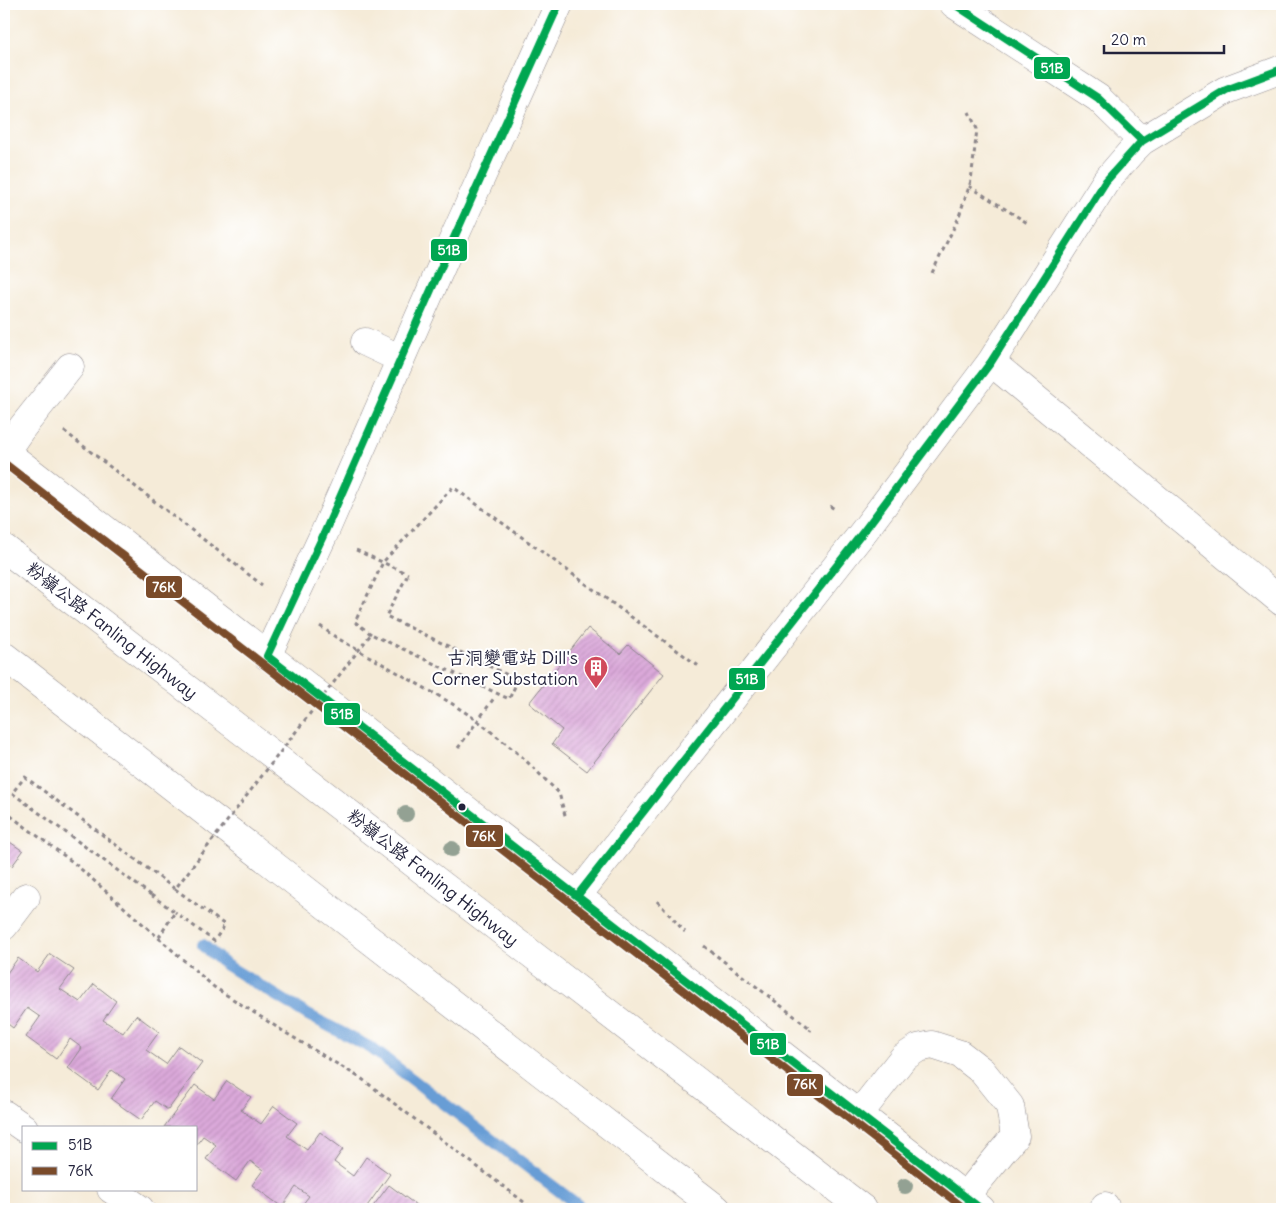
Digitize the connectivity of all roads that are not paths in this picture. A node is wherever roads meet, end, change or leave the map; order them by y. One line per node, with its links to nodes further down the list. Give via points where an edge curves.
1 (559, 4): 6 (main road)
2 (954, 4): 4 (main road, via 1098,98)
3 (1282, 69): 4 (main road, via 1226,90)
4 (1142, 141): 7 (main road, via 1106,181)
5 (364, 342): 6 (main road)
6 (401, 359): 13 (main road)
7 (991, 362): 11 (main road); 15 (main road, via 864,531)
8 (70, 367): 9 (main road)
9 (4, 451): 13 (main road)
10 (4, 548): 24 (main road, 粉嶺公路 Fanling Highway)
11 (1282, 602)
12 (4, 656): 23 (main road)
13 (267, 656): 15 (main road)
14 (26, 896): 16 (main road)
15 (577, 896): 18 (main road)
16 (4, 926)
17 (4, 1114): 19 (main road)
18 (859, 1114): 21 (main road); 21 (main road, via 903,1058 918,1048 932,1045 960,1054 982,1071 1010,1106 1015,1136)
19 (22, 1127)
20 (112, 1190): 22 (main road)
21 (973, 1203)
22 (140, 1209)
23 (716, 1209)
24 (862, 1209)

